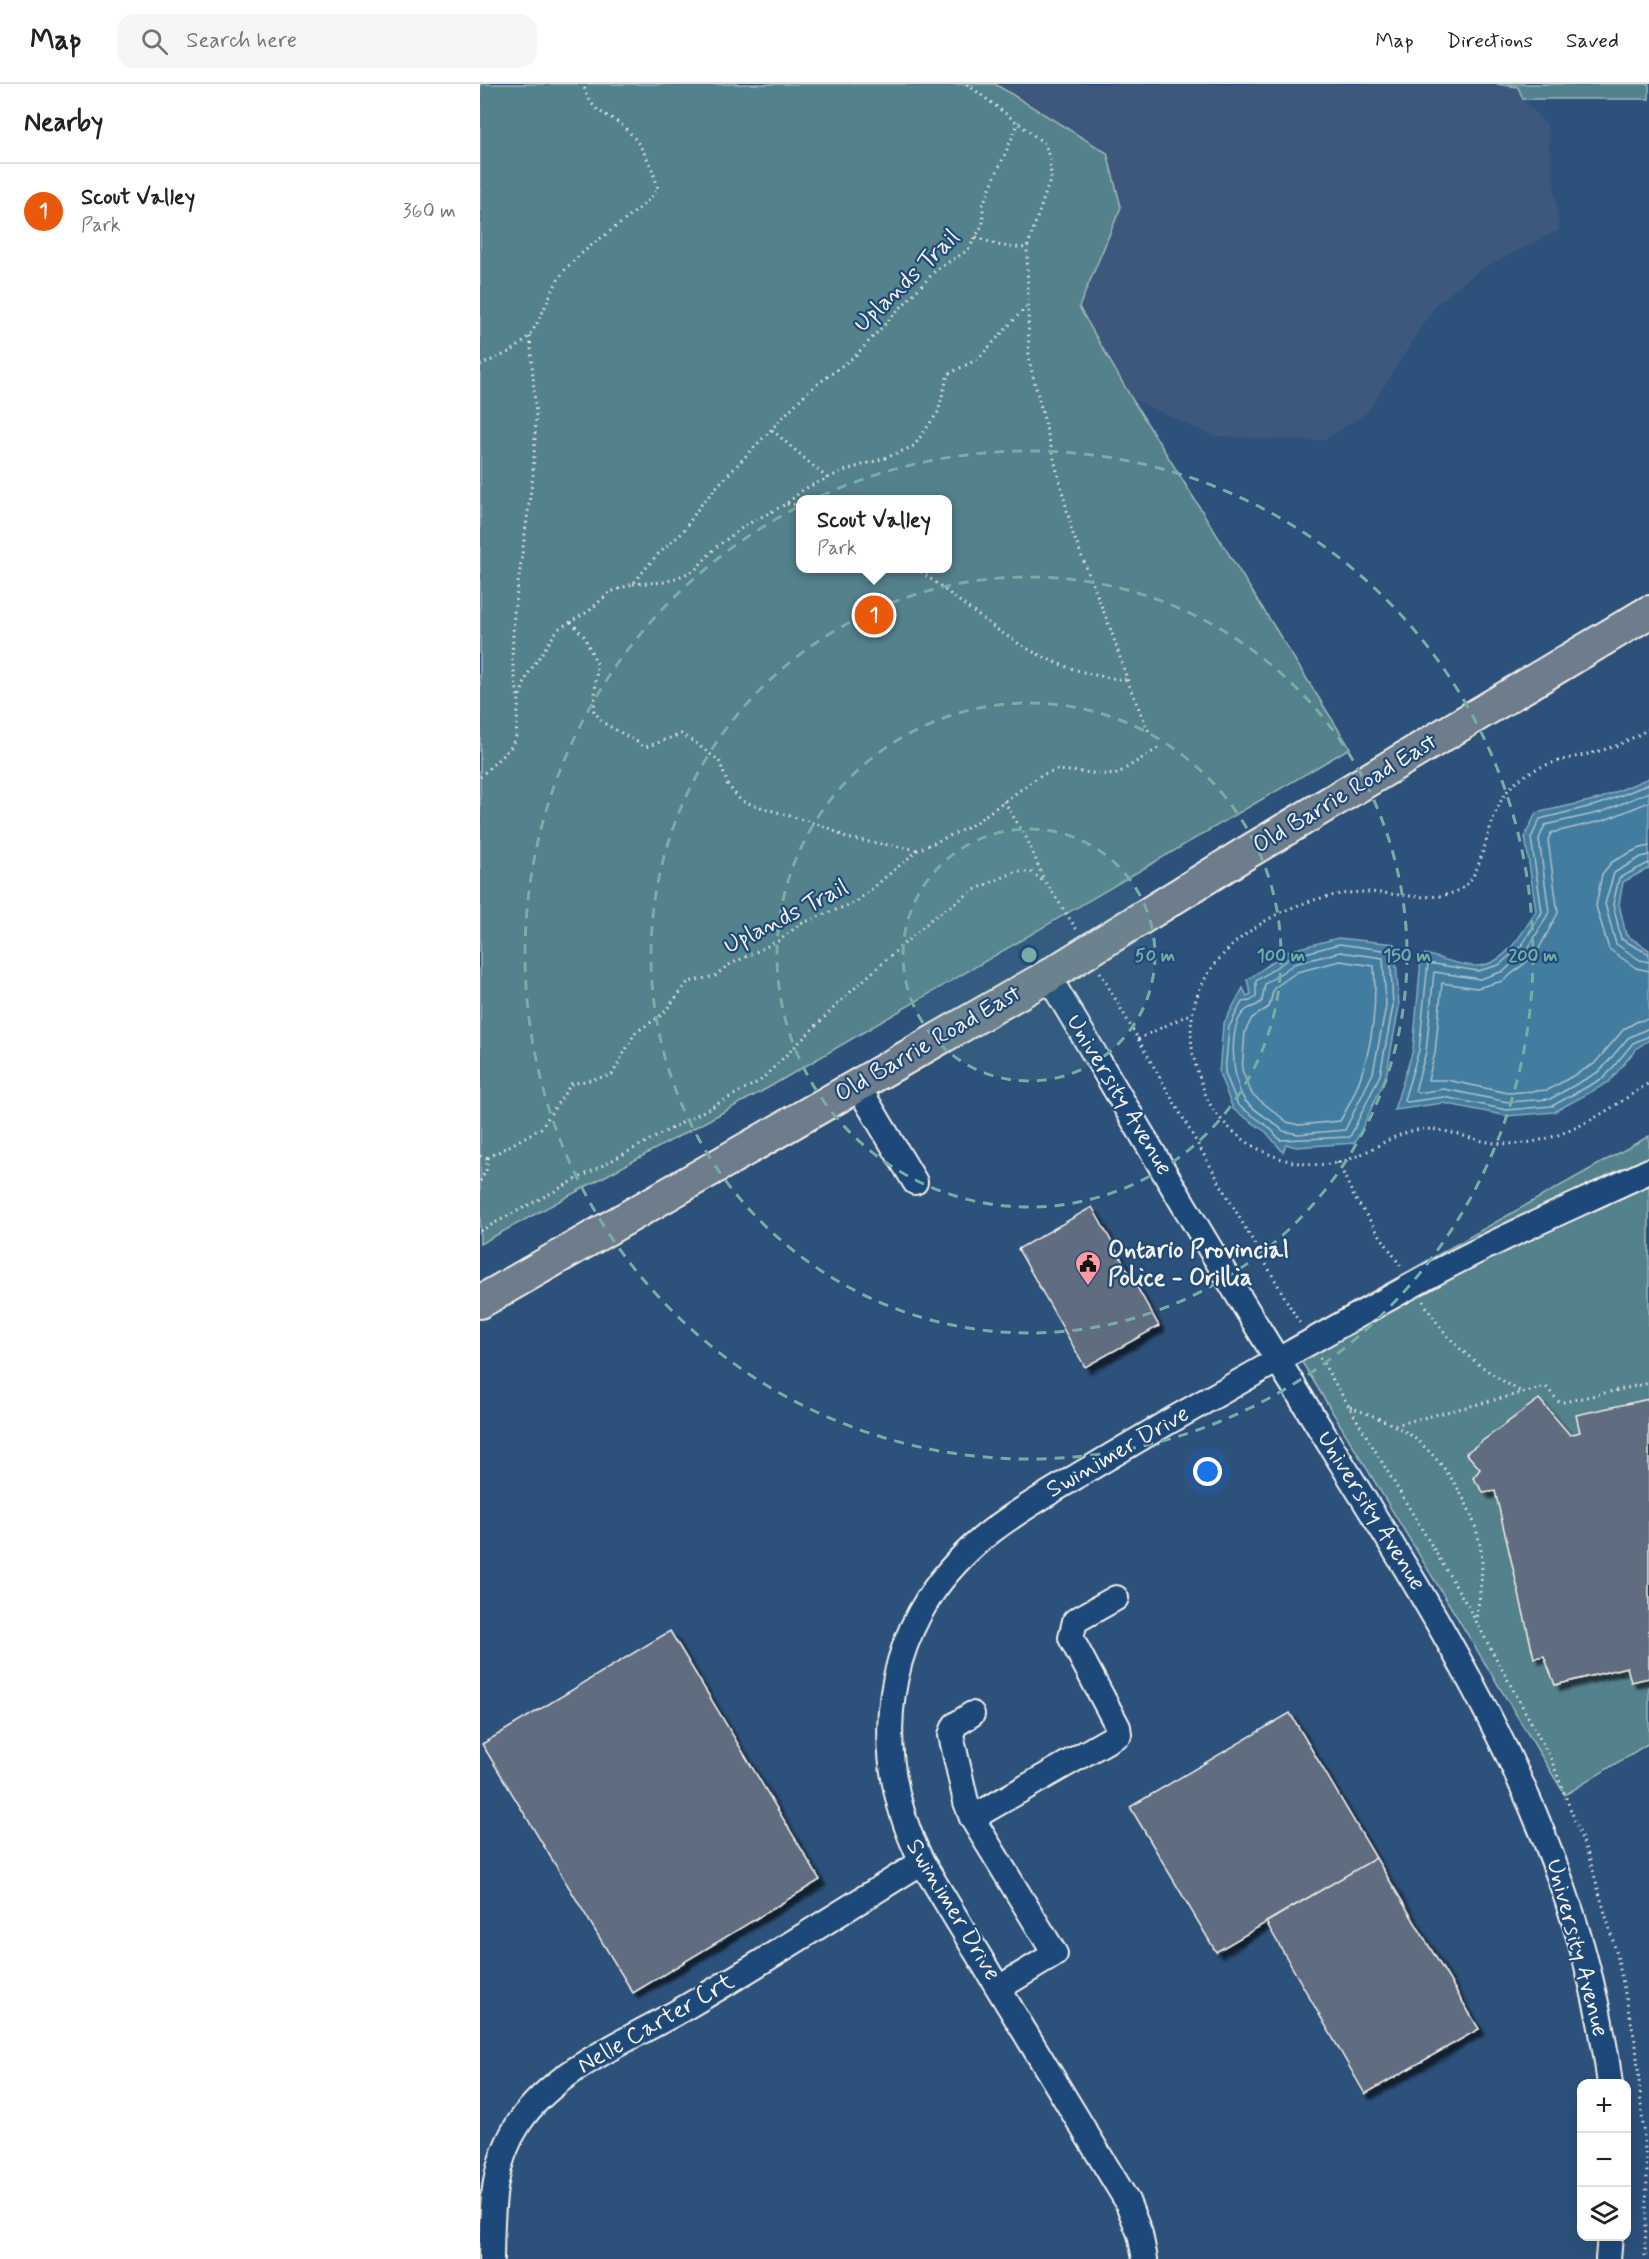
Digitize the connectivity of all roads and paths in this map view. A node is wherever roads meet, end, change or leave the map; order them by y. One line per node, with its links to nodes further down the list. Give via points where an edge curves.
1 (583, 84): 7 (path, via 592,107 629,132 652,167 658,189 566,269)
2 (967, 84): 3 (path)
3 (1019, 122): 4 (path, Uplands Trail, via 983,204 983,224); 5 (path, via 1045,144 1050,160 1051,177)
4 (975, 237): 5 (path, via 1001,246); 9 (path, Uplands Trail, via 968,250 936,270 855,356 807,392)
5 (1027, 248): 6 (path)
6 (1026, 307): 10 (path, via 978,359 948,374 938,412 914,446); 19 (path, via 1029,360 1060,486 1073,534)
7 (530, 334): 8 (path, via 509,352); 20 (path, via 536,417 533,475 514,613 512,658)
8 (480, 365)
9 (772, 430): 10 (path); 16 (path, Uplands Trail, via 721,482 682,533)
10 (827, 478): 11 (path)
11 (797, 495)
12 (796, 496): 13 (path)
13 (786, 504): 14 (path); 16 (path, via 716,546 694,571 665,582)
14 (796, 505)
15 (922, 573): 19 (path, via 1031,653 1074,670)
16 (633, 584): 18 (path, Uplands Trail, via 610,592)
17 (1649, 612): 29 (main road, Old Barrie Road East)
18 (571, 622): 20 (path, Uplands Trail, via 558,629 544,647); 26 (path, via 584,636 597,664 594,711 602,722 646,747 681,734 695,741 719,760 728,785 741,801 829,828 846,838)
19 (1127, 680): 22 (path)
20 (519, 698): 24 (path, Uplands Trail, via 516,736 511,747)
21 (1649, 729): 30 (path, via 1613,747 1548,763 1511,787 1491,820 1476,872 1460,890 1433,896 1365,892 1330,895 1254,928 1216,962)
22 (1149, 732)
23 (1160, 747): 25 (path, Uplands Trail, via 1115,775 1057,770 1041,775)
24 (480, 777)
25 (1004, 801): 26 (path, Uplands Trail, via 969,826); 27 (path, via 1027,839)
26 (918, 850): 35 (path, Uplands Trail, via 856,902 800,924 780,940 715,976 688,982 663,1014 635,1033 612,1075 571,1084 541,1128)
27 (1044, 881): 28 (path); 39 (path, via 1024,870 974,890 934,917 760,1081)
28 (1071, 921)
29 (1048, 976): 33 (main road, Old Barrie Road East); 41 (street, University Avenue)
30 (1191, 1013): 31 (path); 32 (path, via 1195,1065 1211,1105 1247,1143 1300,1162 1344,1161 1408,1132 1425,1129 1507,1144 1543,1140 1603,1113)
31 (1138, 1039)
32 (1649, 1083)
33 (857, 1085): 38 (street); 40 (main road, Old Barrie Road East)
34 (480, 1156): 35 (path)
35 (488, 1158): 37 (path)
36 (1649, 1171): 41 (street, Swinimer Drive, via 1432,1274)
37 (480, 1181)
38 (915, 1182)
39 (480, 1231)
40 (480, 1302)
41 (1277, 1360): 49 (street, Swinimer Drive, via 1000,1522 955,1563 929,1597 902,1652 890,1721 895,1794 905,1829); 51 (street, University Avenue, via 1432,1611 1517,1772 1557,1864 1572,1910 1595,1999)
42 (1649, 1383): 44 (path, via 1560,1403 1546,1387)
43 (1348, 1406): 44 (path)
44 (1393, 1425): 46 (path, via 1428,1450 1461,1494 1470,1513 1482,1561)
45 (1116, 1598): 48 (street, via 1075,1621 1071,1638 1119,1734)
46 (1476, 1622)
47 (972, 1713): 48 (street, via 955,1725 951,1735)
48 (972, 1818): 50 (street, via 1055,1954)
49 (922, 1862): 50 (street, Swinimer Drive); 53 (street, Nelle Carter Crt, via 549,2089 519,2123 499,2161 492,2198)
50 (999, 1988): 54 (street, Swinimer Drive, via 1127,2201)
51 (1609, 2079)
52 (1610, 2241): 55 (street)
53 (491, 2259)
54 (1145, 2259)
55 (1608, 2259)

